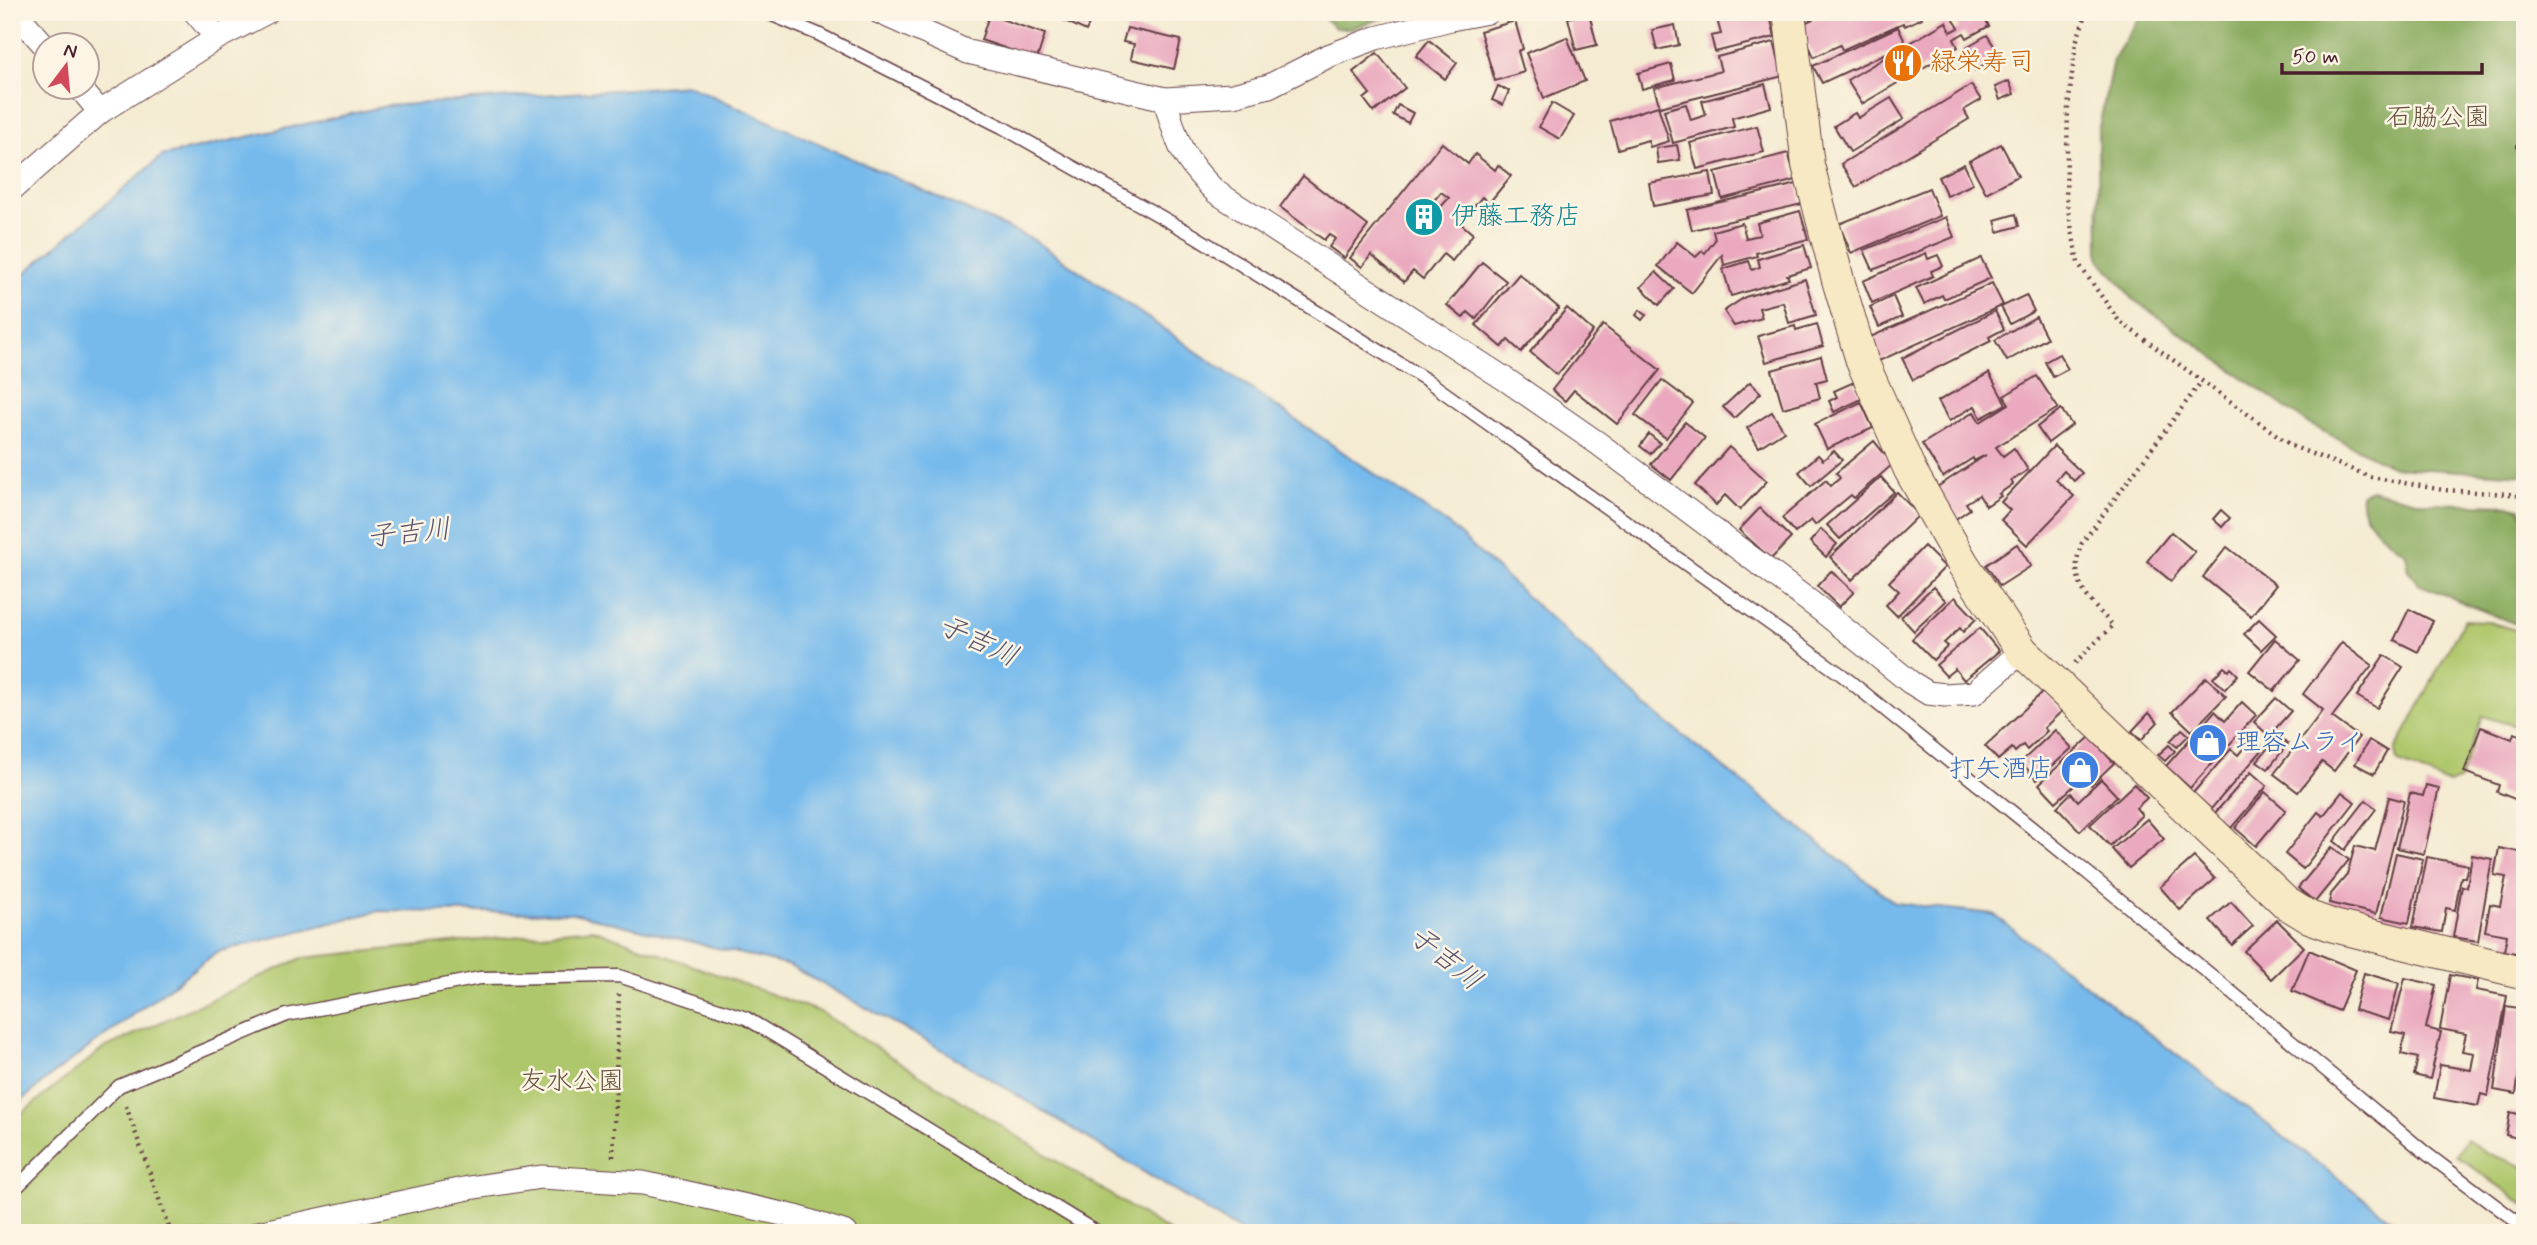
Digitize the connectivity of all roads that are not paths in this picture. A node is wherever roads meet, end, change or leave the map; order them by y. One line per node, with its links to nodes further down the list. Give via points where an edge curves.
1 (15, 12): 8 (street)
2 (195, 12): 9 (street)
3 (267, 12): 9 (street)
4 (765, 12): 17 (lane, via 1002,127 1195,236 1428,381 1842,675 2427,1154)
5 (879, 12): 10 (street, via 968,52)
6 (1488, 12): 10 (street, via 1376,38 1269,86 1233,95)
7 (1789, 12): 14 (street, via 1808,165 1861,361 1910,470 1963,564)
8 (33, 32)
9 (217, 38): 12 (street)
10 (1165, 99): 14 (street, via 1177,143 1194,170 1216,192 1577,429 1910,682 1945,695 1974,693)
11 (92, 102): 12 (street)
12 (100, 112): 13 (street)
13 (12, 189)
14 (2022, 651): 15 (street, via 2286,903 2334,926)
15 (2525, 973)
16 (12, 1192): 20 (lane, via 119,1086 287,1015 480,978 619,976 746,1018)
17 (2525, 1228)
18 (258, 1233): 19 (street, via 455,1190 541,1177 643,1183 796,1217)
19 (846, 1233)
20 (1098, 1233)

